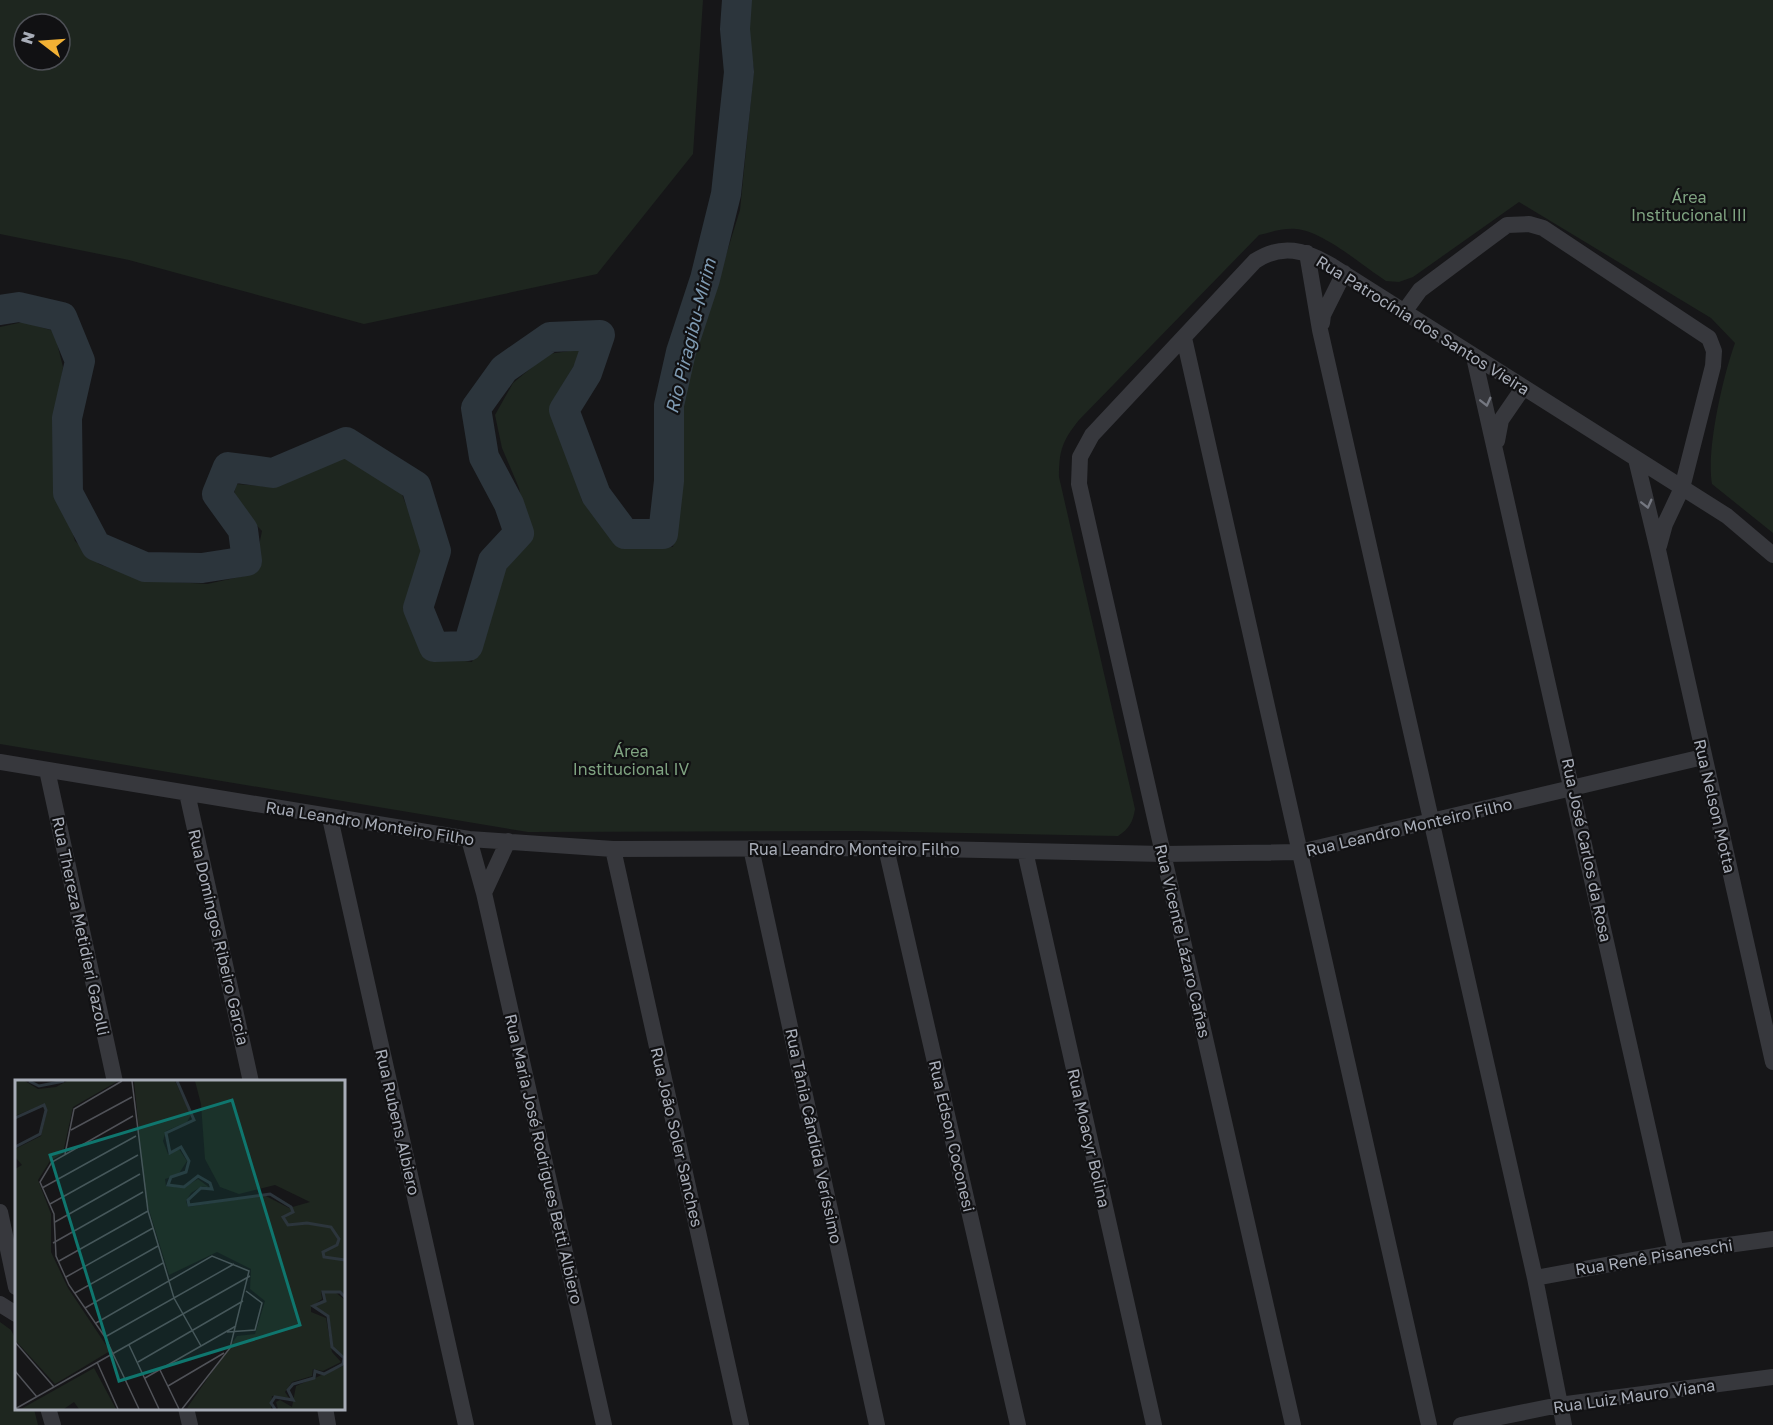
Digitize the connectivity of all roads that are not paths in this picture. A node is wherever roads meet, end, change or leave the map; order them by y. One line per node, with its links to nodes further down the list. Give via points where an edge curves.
1 (1307, 253): 2 (street, Rua Patrocínia dos Santos Vieira); 4 (street); 5 (street, Rua Patrocínia dos Santos Vieira, via 1283,249 1268,252 1255,261)
2 (1344, 273): 3 (street, Rua Patrocínia dos Santos Vieira); 4 (street, via 1323,315)
3 (1404, 312): 6 (street, Rua Patrocínia dos Santos Vieira); 11 (street, Rua Nelson Motta, via 1420,290 1507,225 1543,228 1709,338 1714,351 1713,366)
4 (1320, 330): 20 (street)
5 (1184, 338): 9 (street, Rua Patrocínia dos Santos Vieira, via 1092,435); 27 (street)
6 (1474, 357): 7 (street, Rua Patrocínia dos Santos Vieira); 8 (street, Rua José Carlos da Rosa, one-way to 8)
7 (1523, 388): 8 (street, Rua José Carlos da Rosa, via 1502,420); 10 (street, Rua Patrocínia dos Santos Vieira)
8 (1497, 448): 17 (street, Rua José Carlos da Rosa)
9 (1080, 456): 28 (street, Rua Vicente Lázaro Cañas, via 1079,484)
10 (1636, 459): 11 (street, Rua Patrocínia dos Santos Vieira); 12 (street, Rua Nelson Motta, one-way to 12)
11 (1682, 488): 12 (street, Rua Nelson Motta, via 1665,524); 13 (street, Rua Patrocínia dos Santos Vieira, via 1726,516)
12 (1659, 550): 14 (street, Rua Nelson Motta)
13 (1773, 555)
14 (1703, 758): 17 (street, Rua Leandro Monteiro Filho); 30 (street, Rua Nelson Motta)
15 (0, 762): 16 (street, Rua Leandro Monteiro Filho)
16 (47, 770): 18 (street, Rua Leandro Monteiro Filho); 31 (street, Rua Thereza Metidieri Gazolli)
17 (1573, 788): 20 (street, Rua Leandro Monteiro Filho); 35 (street, Rua José Carlos da Rosa)
18 (187, 794): 19 (street, Rua Leandro Monteiro Filho); 32 (street, Rua Domingos Ribeiro Garcia)
19 (330, 818): 21 (street, Rua Leandro Monteiro Filho); 50 (street, Rua Rubens Albiero)
20 (1432, 823): 27 (street, Rua Leandro Monteiro Filho); 37 (street)
21 (469, 839): 22 (street, Rua Leandro Monteiro Filho); 29 (street, Rua Maria José Rodrigues Betti Albiero)
22 (508, 842): 25 (street, Rua Leandro Monteiro Filho); 29 (street)
23 (751, 848): 24 (street, Rua Leandro Monteiro Filho); 25 (street, Rua Leandro Monteiro Filho); 53 (street, Rua Tânia Cândida Veríssimo)
24 (886, 848): 26 (street, Rua Leandro Monteiro Filho); 54 (street, Rua Edson Coconesi)
25 (613, 849): 52 (street, Rua João Soler Sanches)
26 (1025, 851): 28 (street, Rua Leandro Monteiro Filho); 55 (street, Rua Moacyr Bolina)
27 (1300, 852): 28 (street, Rua Leandro Monteiro Filho); 57 (street)
28 (1163, 854): 56 (street, Rua Vicente Lázaro Cañas)
29 (484, 892): 51 (street, Rua Maria José Rodrigues Betti Albiero)
30 (1773, 1062)
31 (115, 1080)
32 (251, 1080)
33 (0, 1212): 36 (street)
34 (1773, 1239): 35 (street, Rua Renê Pisaneschi)
35 (1676, 1252): 37 (street, Rua Renê Pisaneschi)
36 (11, 1262): 38 (street); 39 (street)
37 (1535, 1278): 43 (street)
38 (0, 1280)
39 (15, 1282)
40 (0, 1304): 41 (street)
41 (15, 1313)
42 (1773, 1377): 43 (street, Rua Luiz Mauro Viana)
43 (1559, 1405): 58 (street, Rua Luiz Mauro Viana); 59 (street)
44 (49, 1410): 47 (street)
45 (186, 1410): 48 (street)
46 (325, 1410): 49 (street)
47 (53, 1425)
48 (190, 1425)
49 (328, 1425)
50 (466, 1425)
51 (604, 1425)
52 (741, 1425)
53 (877, 1425)
54 (1018, 1425)
55 (1154, 1425)
56 (1293, 1425)
57 (1429, 1425)
58 (1461, 1425)
59 (1564, 1425)

